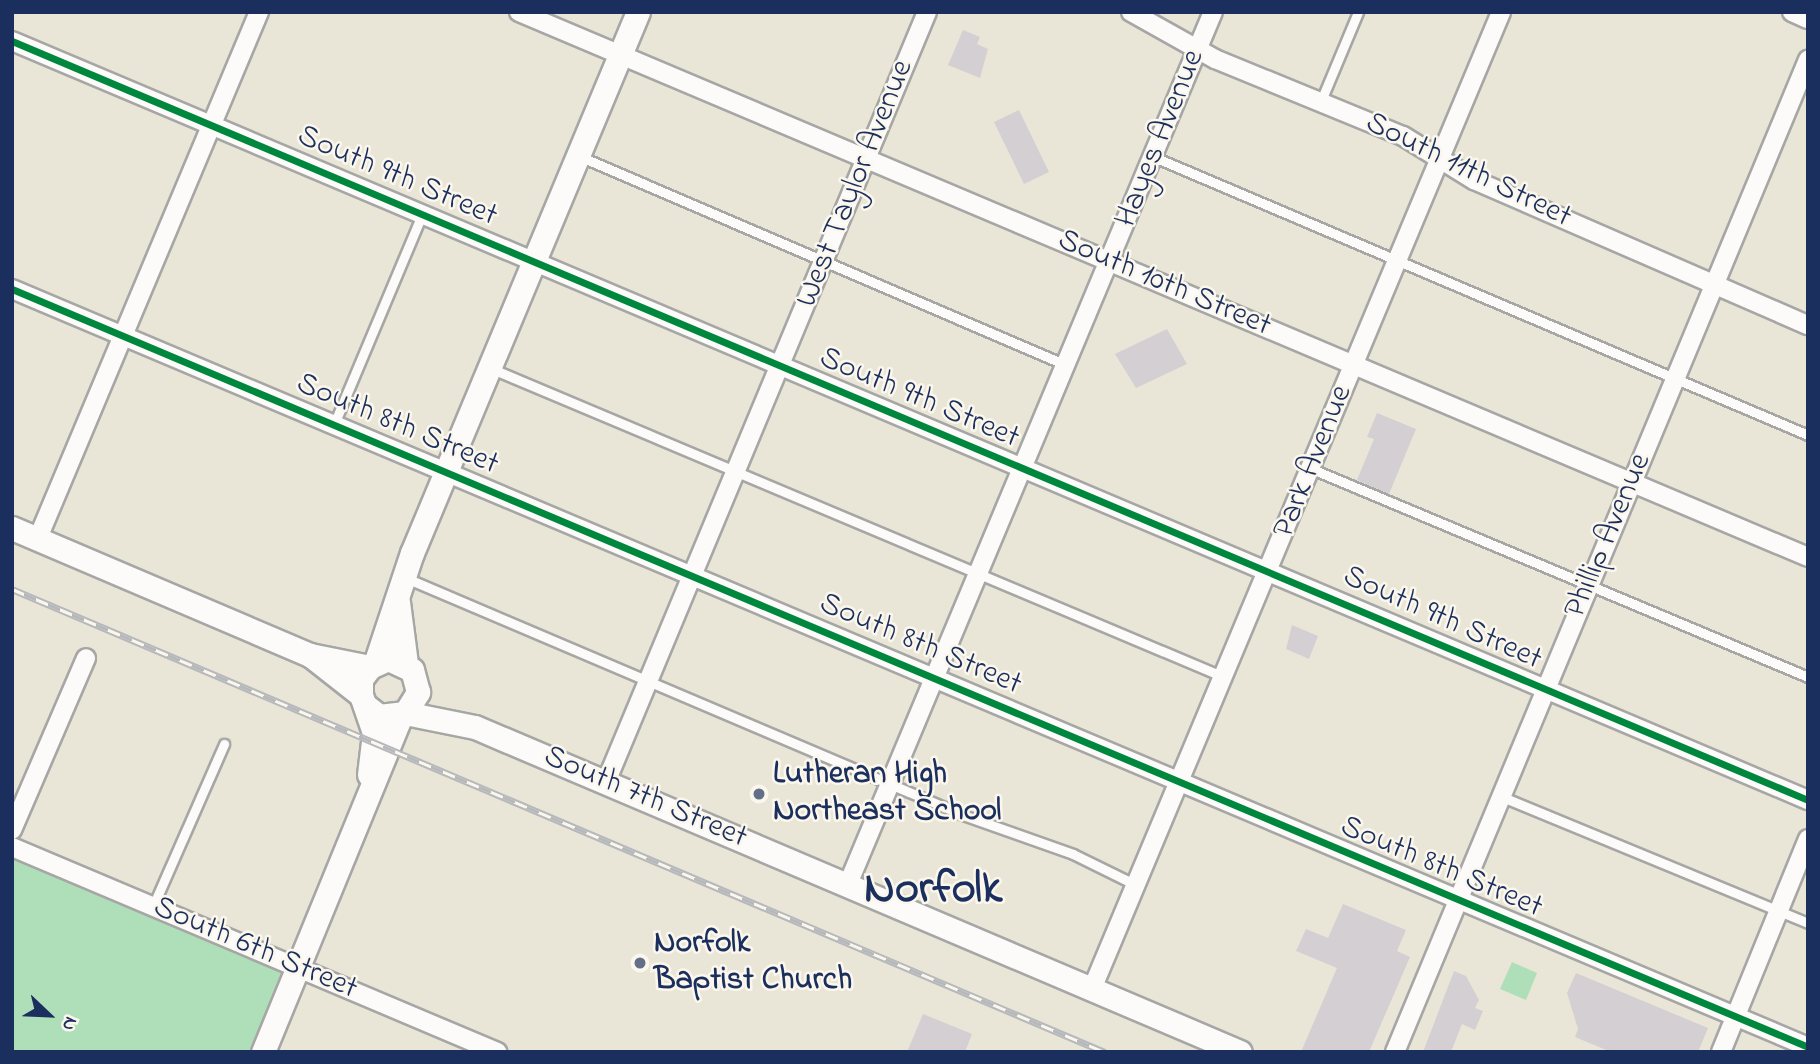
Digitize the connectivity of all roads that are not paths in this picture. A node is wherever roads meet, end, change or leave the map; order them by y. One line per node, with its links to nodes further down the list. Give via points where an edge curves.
1 (259, 12): 16 (street)
2 (519, 12): 13 (street, South 10th Street)
3 (638, 12): 13 (street)
4 (927, 12): 19 (street, West Taylor Avenue)
5 (1131, 12): 12 (street, South 11th Street)
6 (1213, 12): 12 (street, Hayes Avenue)
7 (1358, 12): 15 (lane)
8 (1501, 12): 20 (street, Park Avenue)
9 (1792, 12): 10 (street)
10 (1808, 19)
11 (12, 41): 16 (street, South 9th Street)
12 (1198, 49): 15 (street, South 11th Street); 18 (street, Hayes Avenue)
13 (620, 56): 17 (street); 19 (street, South 10th Street)
14 (1808, 60): 26 (street, Phillip Avenue)
15 (1320, 103): 20 (street, South 11th Street, via 1403,136)
16 (211, 126): 21 (street, South 9th Street); 29 (street)
17 (579, 156): 22 (lane); 23 (street)
18 (1154, 157): 24 (street, Hayes Avenue); 25 (lane)
19 (864, 159): 22 (street, West Taylor Avenue); 24 (street, South 10th Street)
20 (1440, 160): 25 (street, Park Avenue); 26 (street, South 11th Street, via 1474,180)
21 (422, 215): 23 (street, South 9th Street); 35 (lane)
22 (825, 259): 31 (lane); 32 (street, West Taylor Avenue)
23 (535, 261): 32 (street, South 9th Street); 33 (street)
24 (1111, 261): 30 (street, South 10th Street); 31 (street, Hayes Avenue)
25 (1397, 262): 30 (street, Park Avenue); 34 (lane)
26 (1713, 284): 28 (street, South 11th Street); 34 (street, Phillip Avenue)
27 (12, 289): 29 (street, South 8th Street)
28 (1808, 326)
29 (124, 335): 35 (street, South 8th Street); 43 (street)
30 (1355, 364): 37 (street, Park Avenue); 41 (street, South 10th Street)
31 (1066, 365): 39 (street, Hayes Avenue)
32 (780, 366): 38 (street, West Taylor Avenue); 39 (street, South 9th Street)
33 (490, 368): 38 (lane); 40 (street)
34 (1674, 378): 36 (lane); 41 (street, Phillip Avenue)
35 (334, 424): 40 (street, South 8th Street)
36 (1808, 435)
37 (1312, 469): 45 (street, Park Avenue); 49 (lane)
38 (736, 470): 46 (lane); 47 (street, West Taylor Avenue)
39 (1022, 470): 45 (street, South 9th Street); 46 (street, Hayes Avenue)
40 (447, 473): 47 (street, South 8th Street); 48 (street)
41 (1632, 482): 44 (street, South 10th Street); 49 (street, Phillip Avenue)
42 (12, 528): 43 (street)
43 (38, 538): 51 (street)
44 (1808, 557)
45 (1270, 570): 55 (street, Park Avenue); 59 (street, South 9th Street)
46 (980, 574): 55 (lane); 57 (street, Hayes Avenue)
47 (693, 575): 57 (street, South 8th Street); 58 (street, West Taylor Avenue)
48 (404, 578): 50 (street); 58 (lane)
49 (1588, 586): 56 (lane); 59 (street, Phillip Avenue)
50 (398, 602): 53 (street); 54 (street)
51 (310, 655): 53 (street); 60 (street)
52 (86, 658): 70 (street)
53 (372, 665): 54 (street, via 388,659); 60 (street, via 361,679)
54 (412, 674): 61 (street, via 416,700); 62 (street, South 7th Street)
55 (1224, 677): 66 (street, Park Avenue)
56 (1808, 677)
57 (937, 678): 65 (street, Hayes Avenue); 66 (street, South 8th Street)
58 (649, 680): 64 (street, West Taylor Avenue); 65 (lane)
59 (1544, 690): 68 (street, Phillip Avenue); 69 (street, South 9th Street)
60 (363, 700): 61 (street, via 379,716); 67 (street, via 374,733)
61 (403, 715): 62 (street, South 7th Street); 67 (street)
62 (475, 727): 64 (street, South 7th Street)
63 (224, 744): 76 (lane)
64 (606, 782): 73 (street, South 7th Street)
65 (891, 782): 73 (street, Hayes Avenue); 74 (lane, via 988,825 1073,854)
66 (1179, 784): 74 (street, Park Avenue); 75 (street, South 8th Street)
67 (368, 792): 79 (street)
68 (1500, 796): 75 (street, Phillip Avenue); 77 (lane)
69 (1808, 800)
70 (12, 830)
71 (1808, 839): 77 (street)
72 (12, 847): 76 (street, South 6th Street)
73 (848, 884): 80 (street, South 7th Street)
74 (1136, 885): 80 (street, Park Avenue)
75 (1457, 901): 81 (street, South 8th Street); 86 (street, Phillip Avenue)
76 (153, 906): 79 (street, South 6th Street)
77 (1779, 911): 78 (lane); 81 (street)
78 (1808, 923)
79 (297, 967): 83 (street); 84 (street, South 6th Street)
80 (1092, 989): 85 (street, South 7th Street)
81 (1736, 1017): 82 (street, South 8th Street); 87 (street)
82 (1808, 1047)
83 (263, 1052)
84 (497, 1052)
85 (1240, 1052)
86 (1395, 1052)
87 (1721, 1052)

